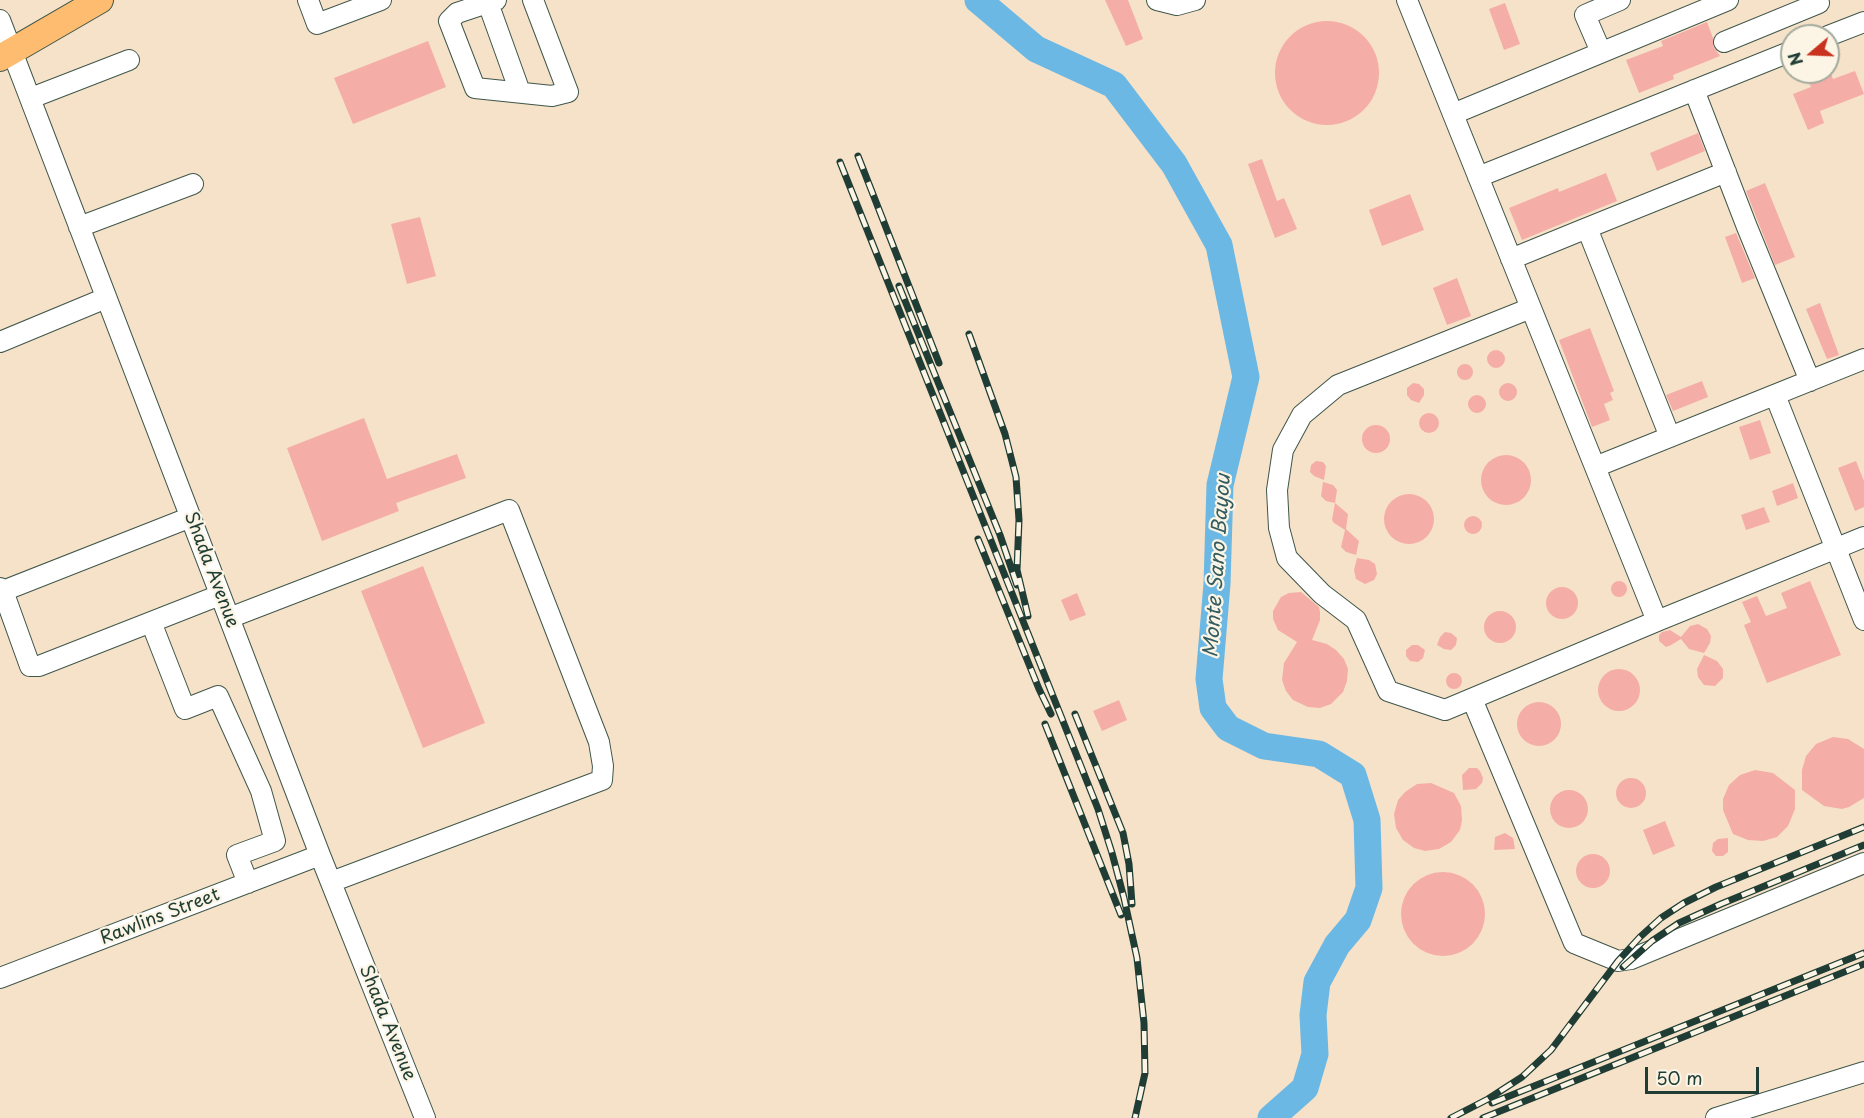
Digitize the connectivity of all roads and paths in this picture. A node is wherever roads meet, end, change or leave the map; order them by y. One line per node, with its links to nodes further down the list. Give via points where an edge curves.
1 (66, 0): 19 (main road)
2 (100, 0): 19 (main road)
3 (308, 0): 13 (street, via 317,24)
4 (381, 0): 13 (street)
5 (534, 0): 26 (street, via 568,92 552,96)
6 (1157, 0): 7 (street, via 1177,5)
7 (1196, 0)
8 (1407, 0): 28 (street)
9 (1620, 0): 21 (street, via 1585,15)
10 (1728, 0): 21 (street)
11 (492, 1): 14 (street); 26 (street)
12 (1819, 2): 16 (street); 17 (street)
13 (354, 5)
14 (455, 7): 26 (street, via 449,21 476,88)
15 (1864, 22): 18 (street)
16 (1826, 24)
17 (1748, 32): 20 (street); 24 (street)
18 (1840, 32)
19 (4, 40): 27 (street, Shada Avenue)
20 (1724, 42)
21 (1601, 52): 28 (street)
22 (1780, 56): 24 (street)
23 (129, 60): 27 (street)
24 (1761, 63): 25 (street)
25 (1694, 90): 29 (street); 30 (street)
26 (520, 93)
27 (31, 98): 32 (street, Shada Avenue)
28 (1453, 114): 30 (street)
29 (1726, 172): 33 (street); 39 (street)
30 (1478, 177): 34 (street)
31 (193, 184): 32 (street)
32 (79, 227): 35 (street, Shada Avenue)
33 (1587, 228): 34 (street); 41 (street)
34 (1511, 260): 36 (street)
35 (106, 298): 37 (street); 43 (street, Shada Avenue)
36 (1531, 308): 42 (street); 53 (street, via 1338,385 1302,415 1283,450 1277,490 1278,528 1287,558 1356,620 1388,691)
37 (0, 342)
38 (1864, 359): 39 (street)
39 (1810, 381): 40 (street)
40 (1776, 395): 41 (street); 45 (street)
41 (1670, 437): 42 (street)
42 (1595, 467): 50 (street)
43 (191, 517): 46 (street); 47 (street, Shada Avenue)
44 (1864, 537): 45 (street)
45 (1836, 549): 49 (street); 50 (street)
46 (1, 589): 51 (street, via 30,666 39,666)
47 (220, 595): 48 (street, Shada Avenue); 51 (street)
48 (229, 618): 55 (street, Shada Avenue); 59 (street, via 509,510 594,731 603,766 602,780)
49 (1864, 620)
50 (1657, 621): 52 (street)
51 (151, 622): 56 (street, via 184,709 218,696)
52 (1472, 699): 53 (street); 54 (street)
53 (1445, 710): 54 (street)
54 (1484, 727): 58 (street, via 1575,943 1618,961)
55 (290, 778): 56 (street); 57 (street, Shada Avenue)
56 (261, 790): 60 (street, via 275,841 237,855)
57 (320, 855): 59 (street, Shada Avenue); 60 (street, Rawlins Street)
58 (1864, 863)
59 (331, 882): 63 (street, Shada Avenue)
60 (248, 883): 61 (street, Rawlins Street)
61 (0, 978)
62 (1864, 1072): 64 (street)
63 (425, 1118)
64 (1716, 1118)

